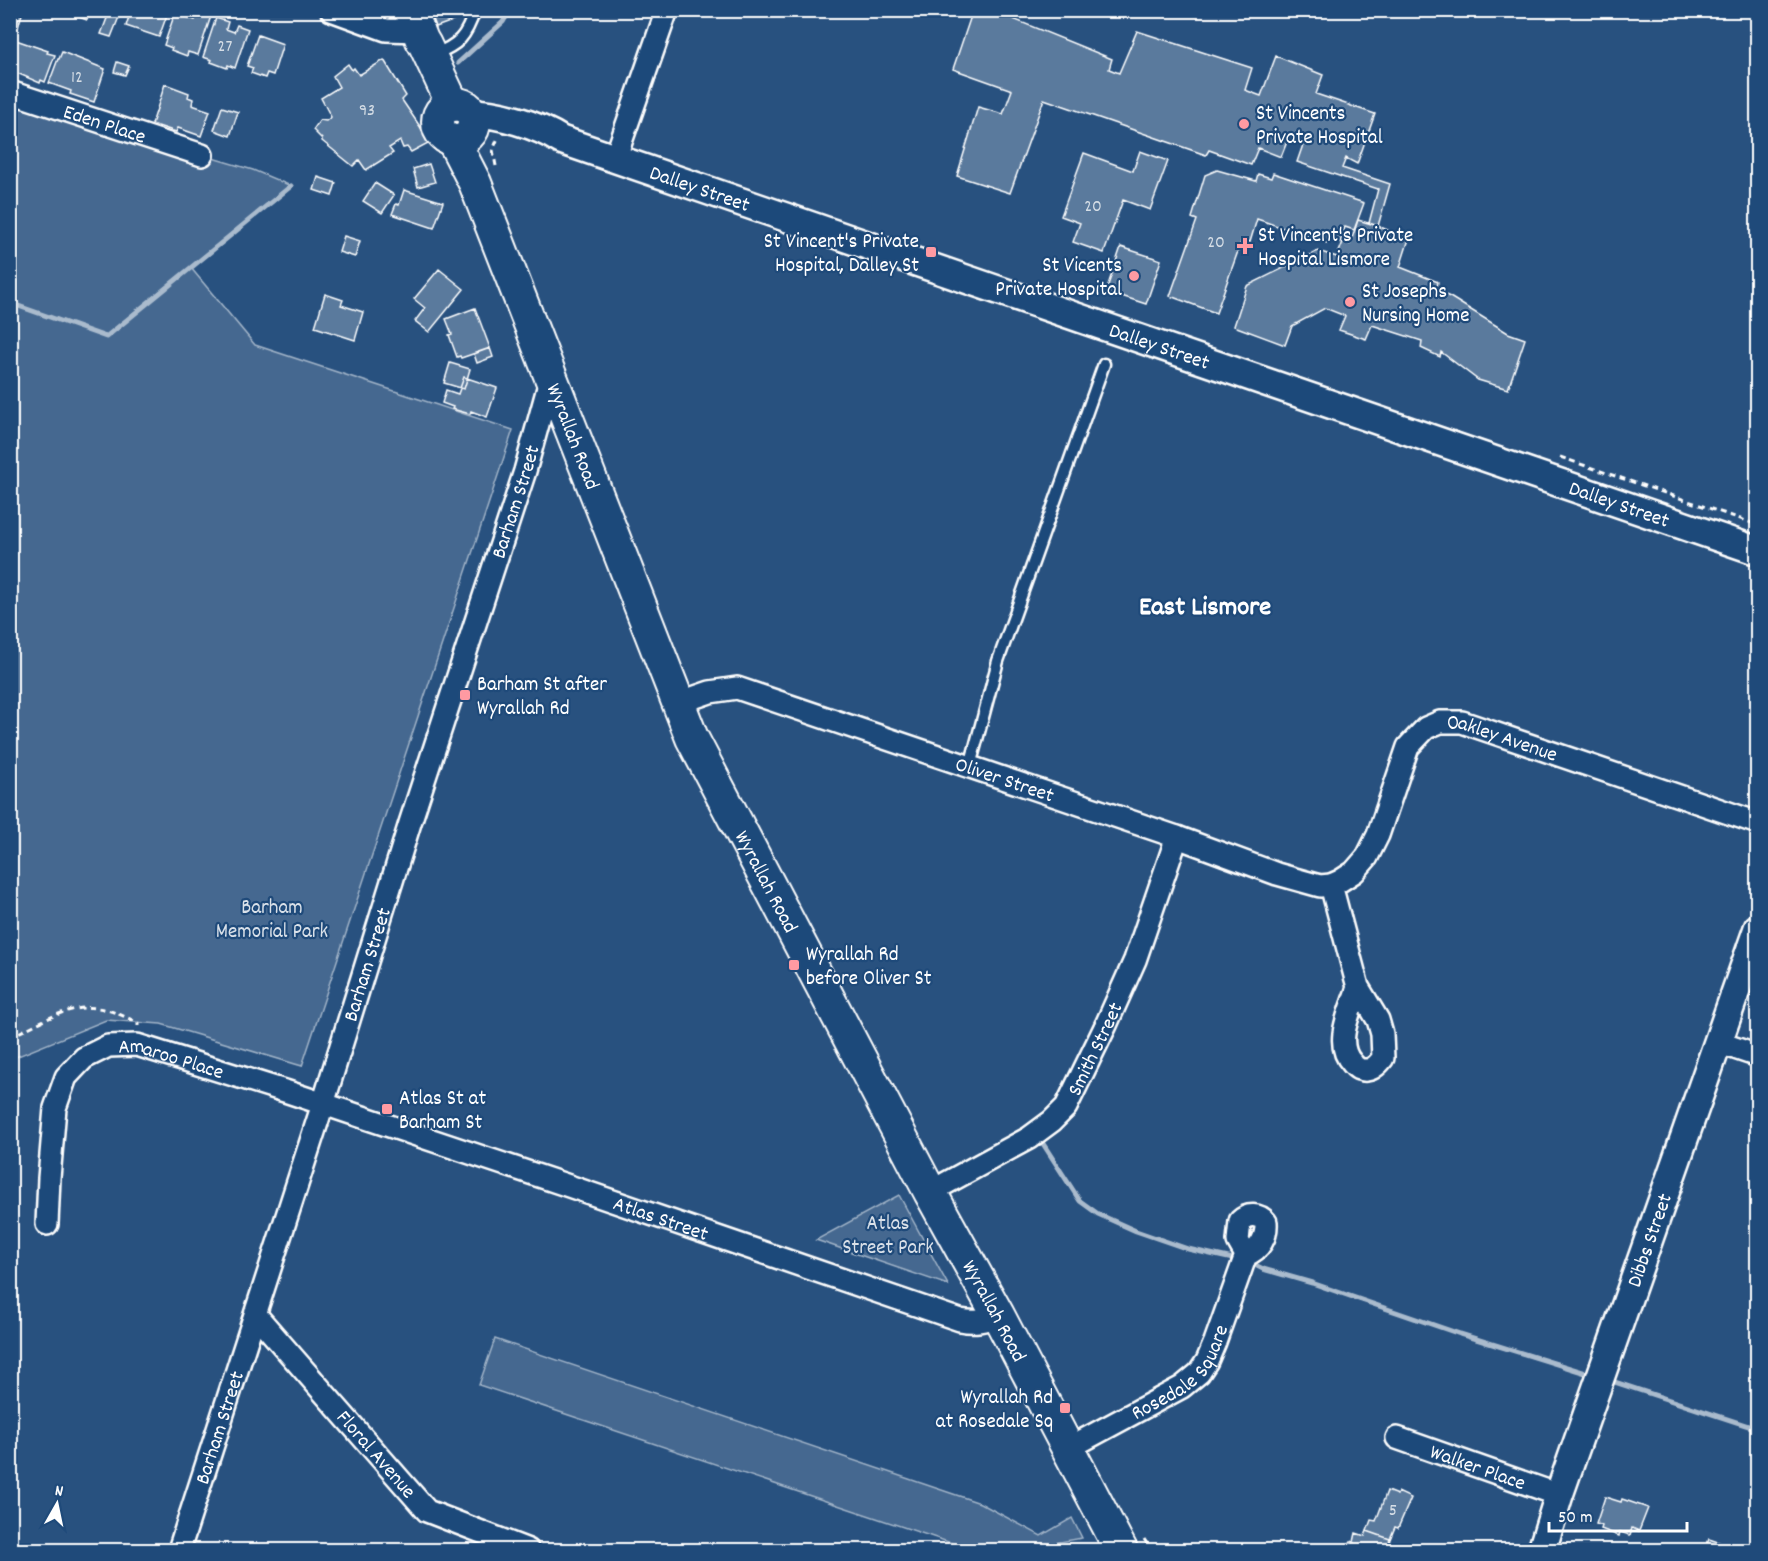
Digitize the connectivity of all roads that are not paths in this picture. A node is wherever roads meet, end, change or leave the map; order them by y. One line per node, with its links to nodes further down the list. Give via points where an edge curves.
1 (331, 10): 4 (street, via 386,30)
2 (475, 10): 4 (lane, via 470,27 449,49)
3 (667, 10): 8 (street)
4 (420, 35): 6 (main road, Wyrallah Road, via 425,65)
5 (10, 92): 7 (street, Eden Place)
6 (465, 124): 8 (street, Dalley Street, via 484,113 504,117); 10 (main road, Wyrallah Road, via 486,176)
7 (202, 155)
8 (615, 159): 11 (street, Dalley Street)
9 (1104, 364): 13 (lane, via 998,661)
10 (551, 377): 12 (main road, Wyrallah Road); 21 (street, Barham Street, via 525,471)
11 (1758, 551)
12 (678, 703): 13 (street, Oliver Street, via 737,688); 22 (main road, Wyrallah Road, via 692,738)
13 (970, 766): 15 (street, Oliver Street)
14 (1758, 823): 16 (street, Oakley Avenue, via 1462,722 1440,722 1426,728 1408,747 1367,857 1354,872)
15 (1177, 837): 16 (street, Oliver Street, via 1276,874); 22 (street, Smith Street, via 1136,960 1066,1107 1029,1138)
16 (1331, 885): 18 (street)
17 (1758, 928): 19 (street, Dibbs Street)
18 (1358, 987)
19 (1717, 1042): 20 (street); 29 (street, Dibbs Street)
20 (1758, 1056)
21 (323, 1104): 23 (street, Amaroo Place, via 137,1045 108,1046 84,1058 66,1077 55,1108); 25 (street, Barham Street); 26 (street, Atlas Street, via 960,1320 982,1322)
22 (930, 1192): 26 (main road, Wyrallah Road)
23 (47, 1224)
24 (1246, 1255): 28 (street, Rosedale Square, via 1215,1342 1198,1373 1182,1387)
25 (256, 1315): 32 (street, Barham Street); 33 (street, Floral Avenue, via 427,1511)
26 (998, 1315): 28 (main road, Wyrallah Road)
27 (1396, 1438): 29 (street, Walker Place)
28 (1067, 1449): 30 (main road, Wyrallah Road)
29 (1559, 1495): 31 (street, Dibbs Street)
30 (1132, 1545)
31 (1543, 1550)
32 (179, 1551)
33 (528, 1551)

